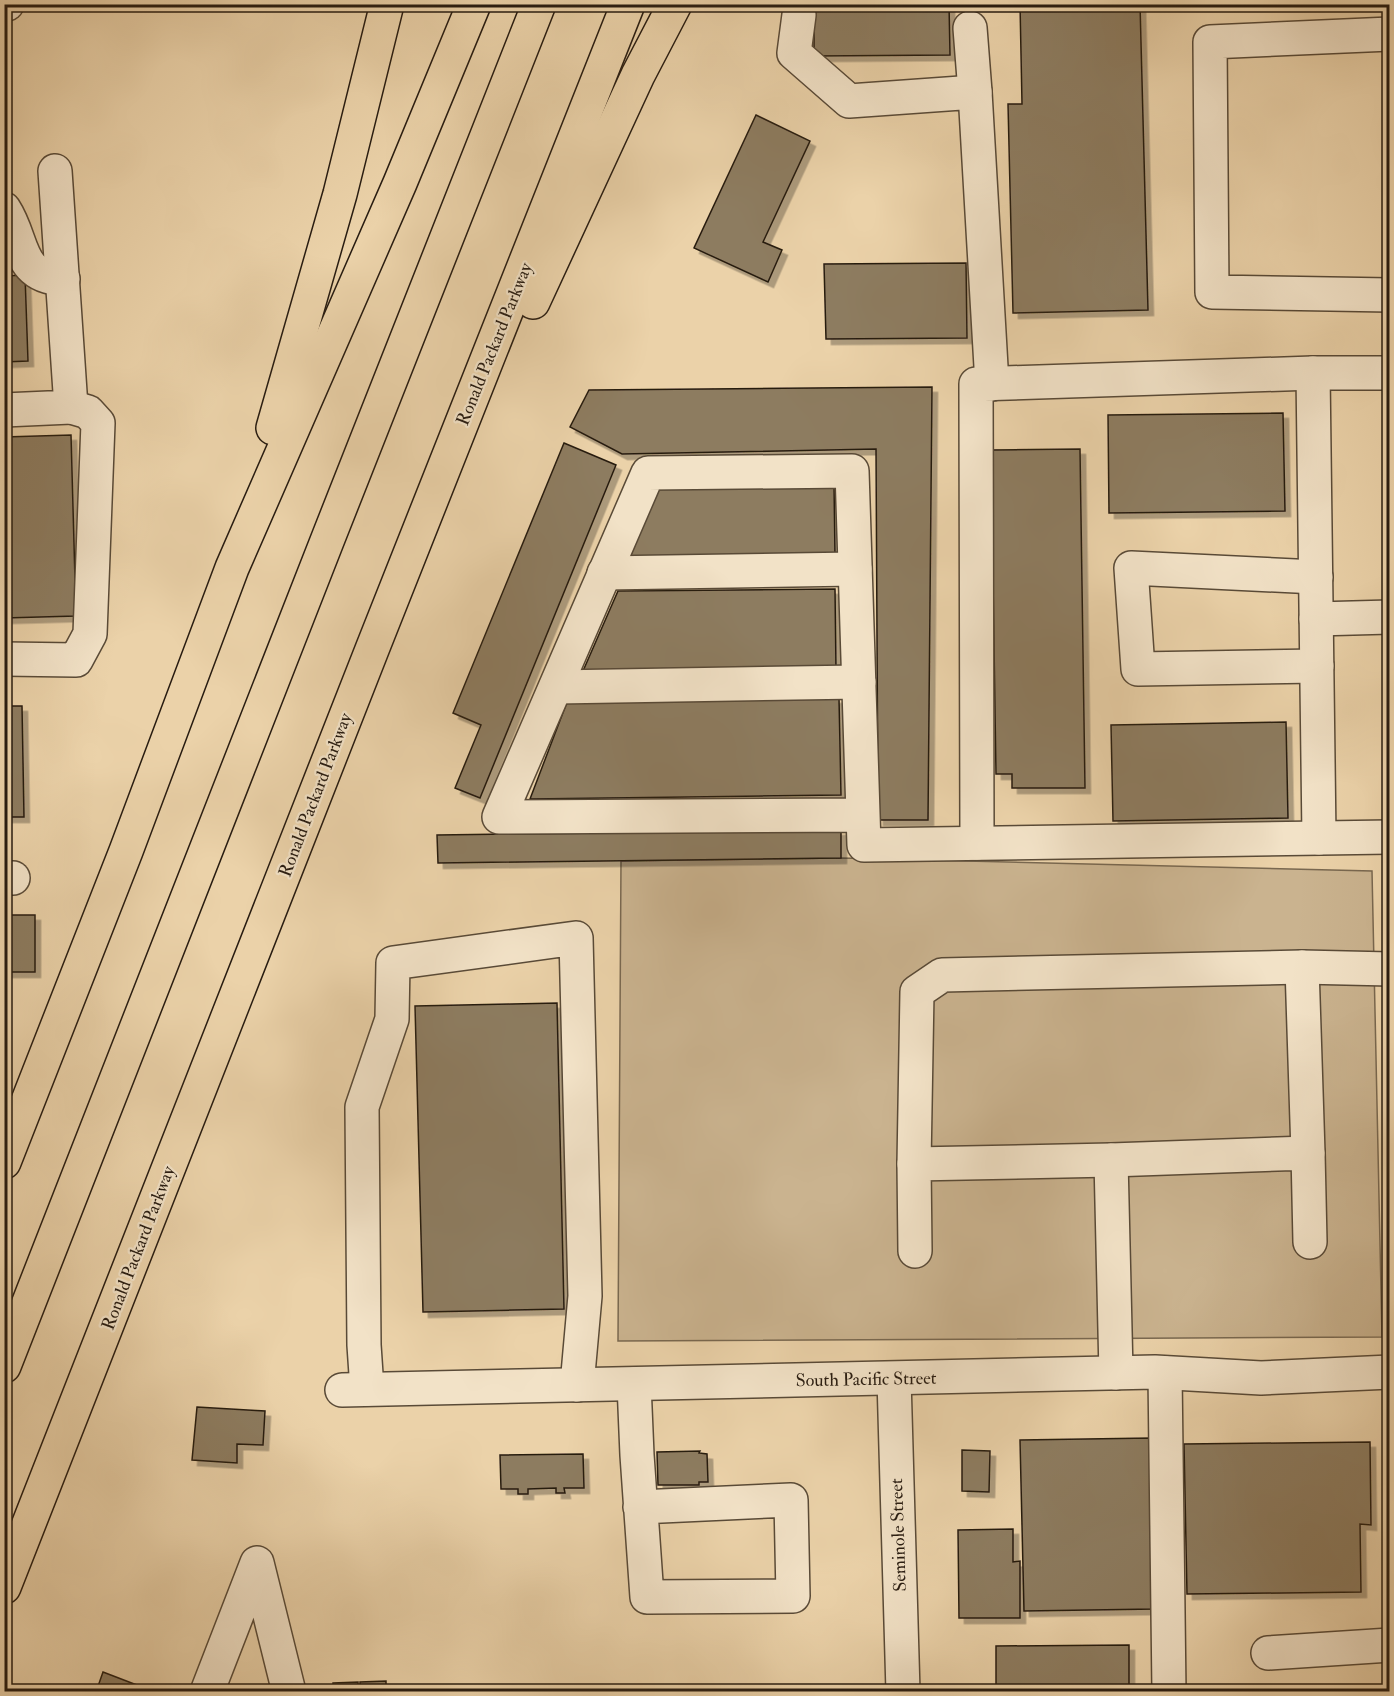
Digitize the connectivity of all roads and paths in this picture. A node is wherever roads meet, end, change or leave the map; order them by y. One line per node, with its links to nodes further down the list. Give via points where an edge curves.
1 (387, 4): 19 (highway, via 340,194)
2 (474, 4): 19 (highway)
3 (539, 4): 42 (highway)
4 (628, 4): 25 (highway, Ronald Packard Parkway)
5 (675, 4): 25 (highway, via 638,75)
6 (799, 15): 9 (street, via 794,53 849,101)
7 (970, 28): 9 (street)
8 (1389, 34): 13 (street, via 1210,42 1210,54 1212,292)
9 (975, 92): 16 (street)
10 (55, 171): 12 (street)
11 (4, 209): 12 (street, via 32,271 47,278)
12 (63, 279): 17 (street)
13 (1389, 295)
14 (1313, 373): 15 (street); 16 (street); 22 (street)
15 (1389, 373)
16 (992, 384): 33 (street, via 976,384)
17 (71, 407): 18 (street); 26 (street, via 88,412 98,423 90,634 76,660)
18 (4, 410)
19 (231, 568): 38 (highway)
20 (855, 568): 21 (street); 21 (street, via 852,471 648,473); 28 (street)
21 (604, 573): 29 (street)
22 (1316, 577): 24 (street); 27 (street, via 1131,568 1138,669)
23 (1389, 617): 24 (street)
24 (1316, 619): 27 (street)
25 (374, 647): 50 (highway, Ronald Packard Parkway)
26 (4, 659)
27 (1317, 666): 32 (street)
28 (859, 682): 29 (street); 30 (street)
29 (556, 687): 30 (street, via 499,817)
30 (863, 815): 33 (street, via 864,844)
31 (1389, 837): 32 (street)
32 (1319, 838): 33 (street)
33 (977, 843)
34 (1302, 967): 35 (street); 36 (street); 39 (street, via 942,975 917,992)
35 (1389, 969)
36 (1308, 1153): 37 (street); 40 (street)
37 (1111, 1160): 39 (street); 45 (street)
38 (4, 1162)
39 (914, 1164): 41 (street)
40 (1310, 1242)
41 (915, 1251)
42 (4, 1366)
43 (1165, 1372): 44 (street, South Pacific Street, via 1261,1378); 45 (street, South Pacific Street); 56 (street)
44 (1389, 1372)
45 (1116, 1373): 46 (street, South Pacific Street)
46 (894, 1378): 47 (street, South Pacific Street); 55 (street, Seminole Street)
47 (634, 1384): 48 (street, South Pacific Street); 49 (street)
48 (577, 1385): 48 (street, South Pacific Street, via 355,1390 364,1345 362,1107 392,1019 393,963 576,938 585,1296)
49 (640, 1507): 49 (street, via 647,1597 793,1596 791,1500)
50 (4, 1587)
51 (1389, 1645): 52 (street)
52 (1268, 1653)
53 (207, 1692): 54 (street, via 257,1563)
54 (289, 1692)
55 (903, 1692)
56 (1169, 1692)

